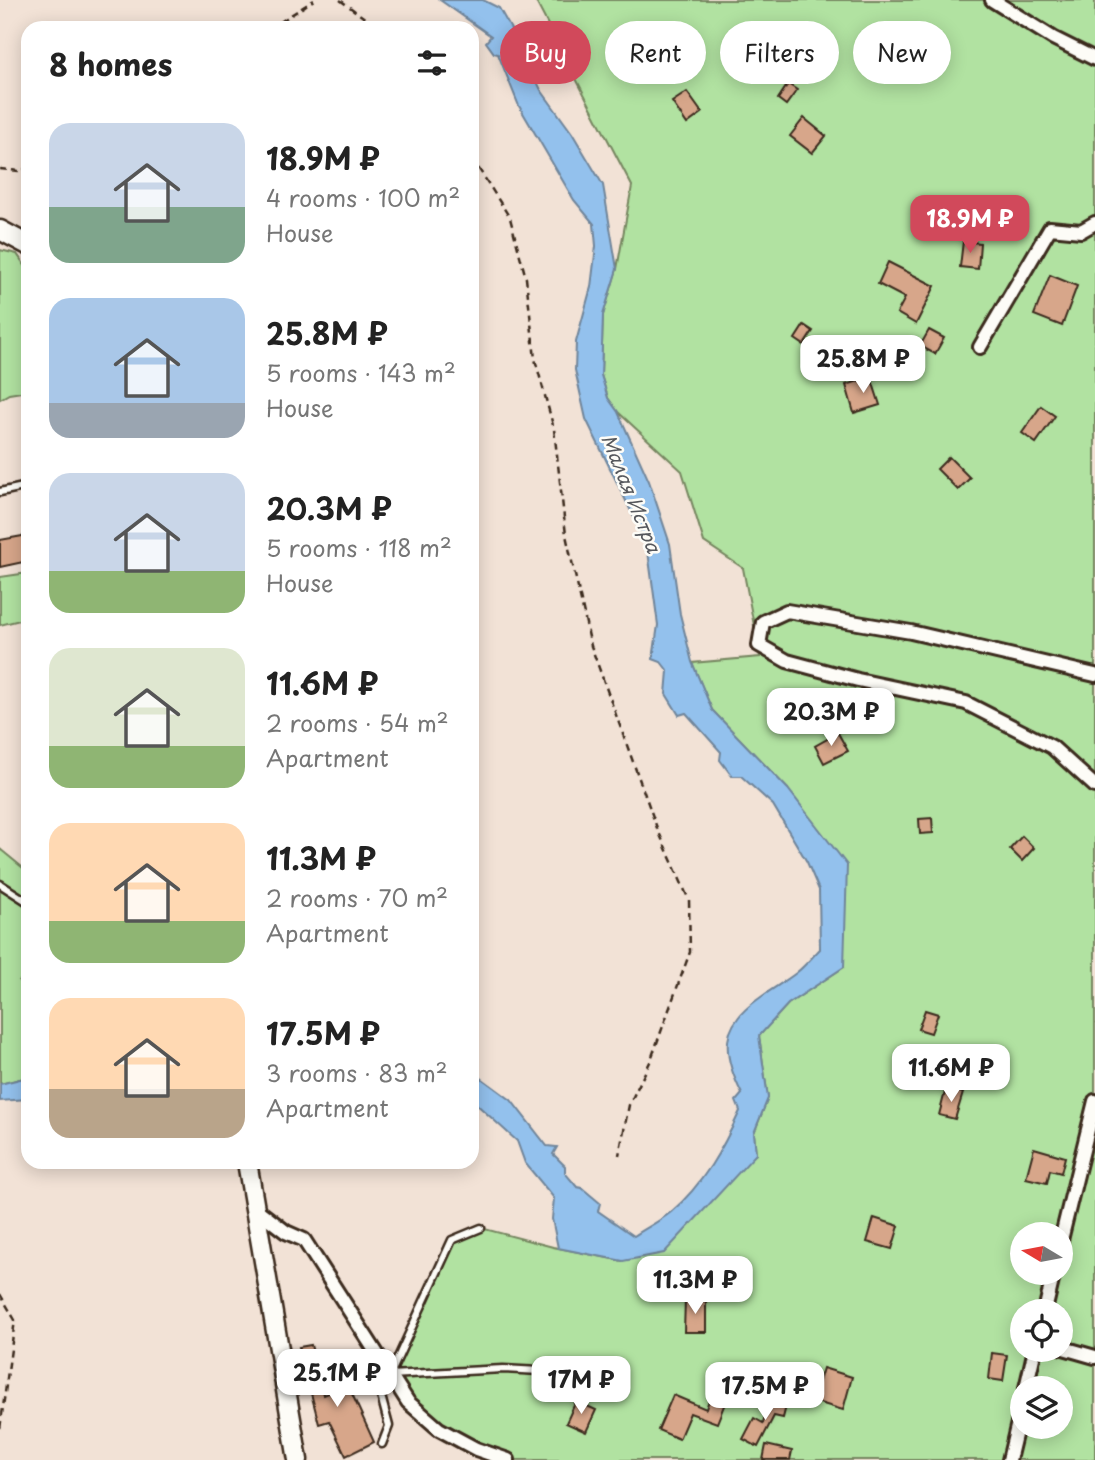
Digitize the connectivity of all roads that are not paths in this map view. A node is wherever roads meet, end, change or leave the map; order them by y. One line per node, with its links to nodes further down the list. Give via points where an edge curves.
1 (992, 0): 2 (street)
2 (1095, 59)
3 (1095, 223): 6 (street, via 1082,230 1050,228)
4 (0, 230): 5 (main road)
5 (21, 241)
6 (980, 347)
7 (21, 488): 8 (lane)
8 (0, 492)
9 (1095, 675): 10 (street, via 911,632 787,611 763,622 759,645 787,660 822,670 966,703 1052,747)
10 (1095, 786)
11 (0, 884): 12 (lane)
12 (21, 898)
13 (1095, 1101): 14 (street)
14 (1091, 1137): 17 (street)
15 (248, 1169): 16 (main road)
16 (256, 1209): 21 (street, via 304,1240); 25 (main road)
17 (1066, 1222)
18 (481, 1228): 21 (lane, via 452,1240)
19 (1073, 1351): 20 (street)
20 (1095, 1357)
21 (390, 1375): 22 (lane, via 503,1369); 24 (lane, via 381,1396 389,1426); 26 (street, via 408,1402 439,1429)
22 (614, 1375)
23 (1014, 1439): 27 (street)
24 (382, 1444)
25 (298, 1460)
26 (508, 1460)
27 (1009, 1460)

